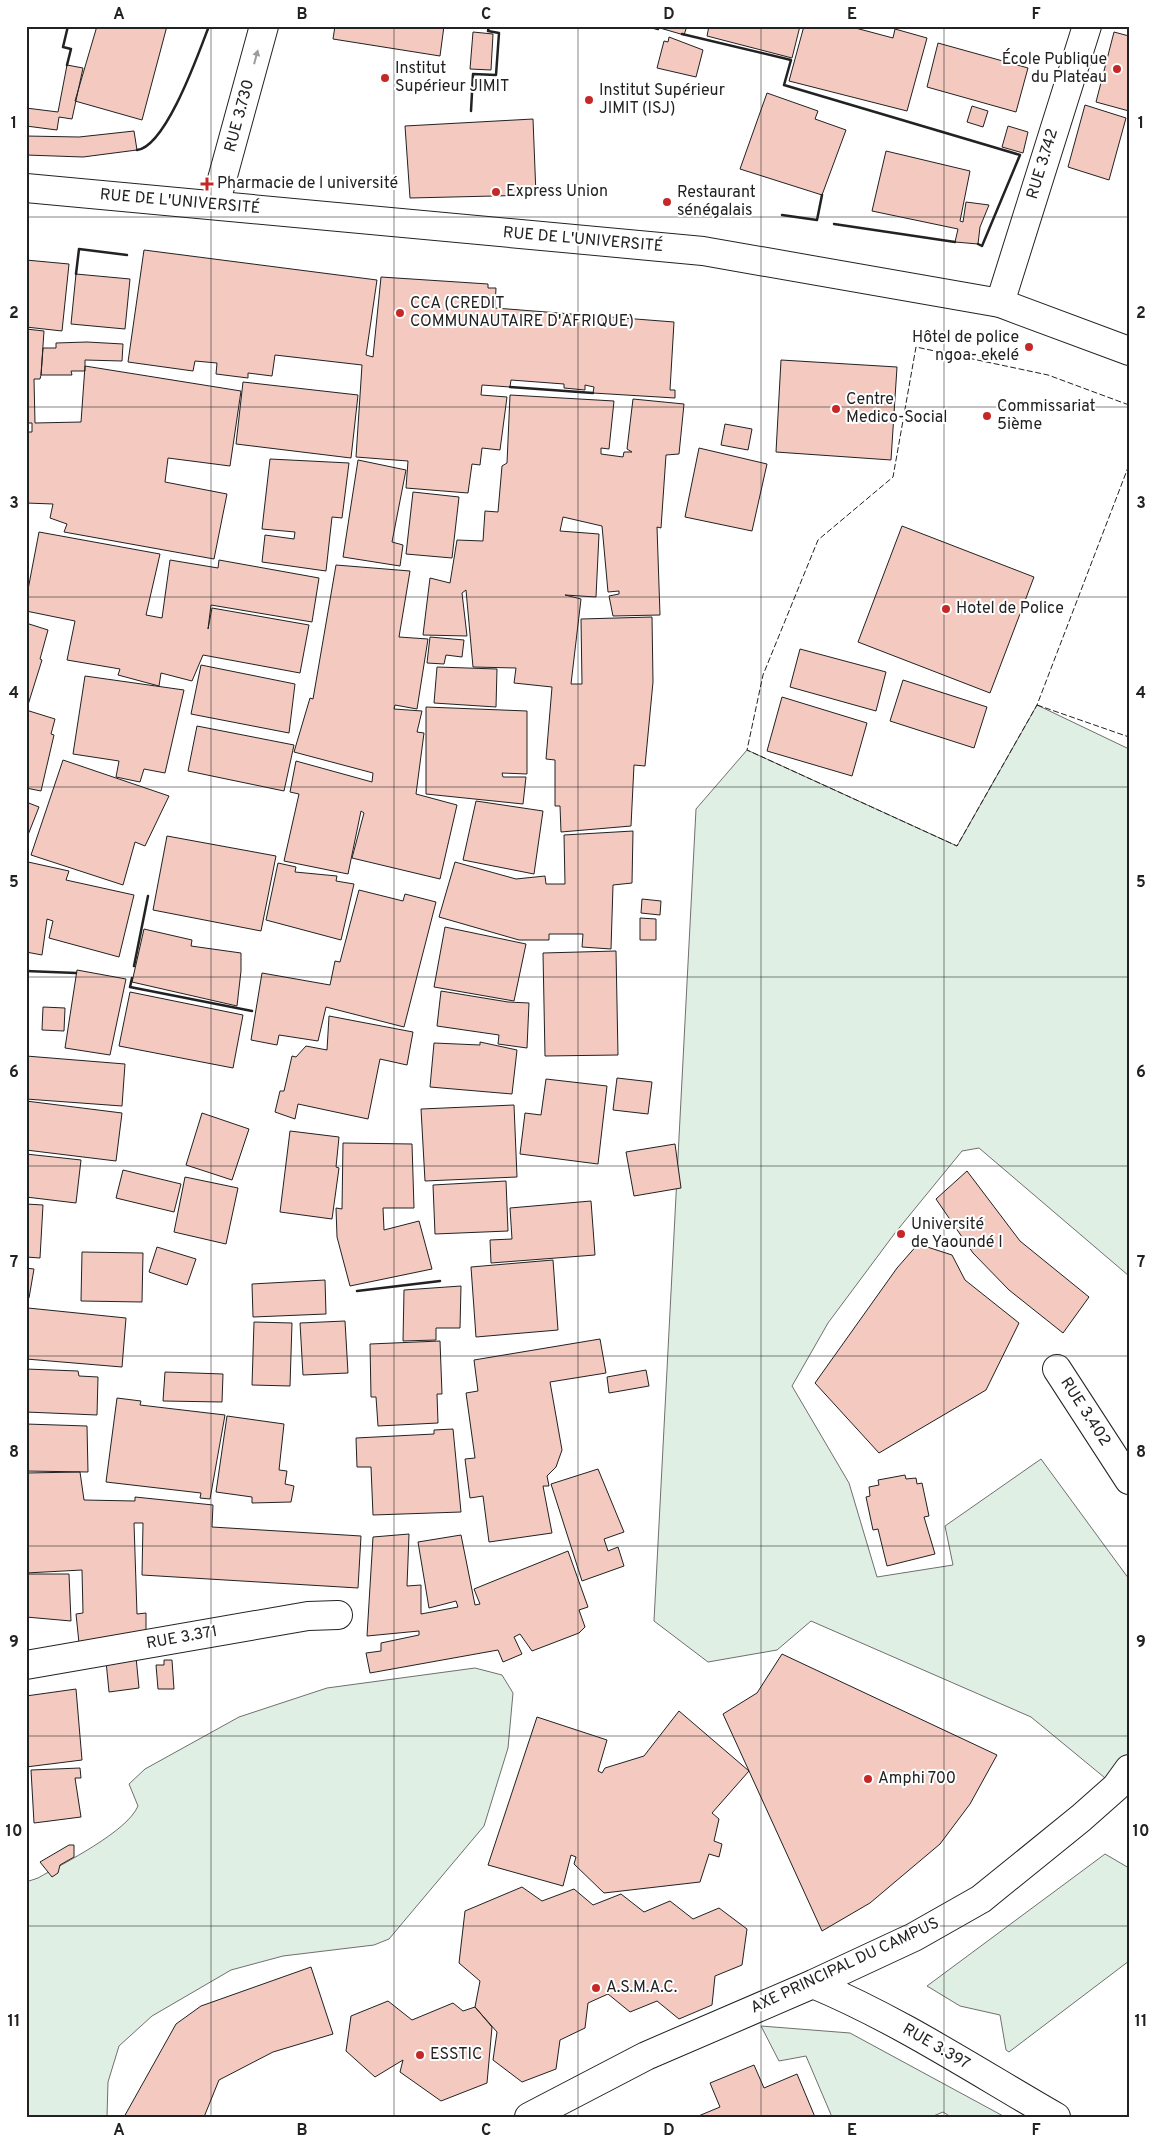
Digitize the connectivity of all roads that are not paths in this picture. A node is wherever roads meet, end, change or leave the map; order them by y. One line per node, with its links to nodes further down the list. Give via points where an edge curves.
1 (264, 26): 4 (street, RUE 3.730, one-way to 1)
2 (1087, 26): 5 (street, RUE 3.742)
3 (26, 188): 4 (street, RUE DE L'UNIVERSITÉ)
4 (215, 205): 5 (street, RUE DE L'UNIVERSITÉ, via 703,251)
5 (1000, 303): 6 (street, RUE DE L'UNIVERSITÉ)
6 (1129, 351)
7 (1057, 1369): 8 (street, RUE 3.402)
8 (1129, 1480)
9 (338, 1615): 10 (street, RUE 3.371, via 308,1616)
10 (26, 1665)
11 (1129, 1769): 12 (street, AXE PRINCIPAL DU CAMPUS, via 1116,1787 1081,1818 981,1899 914,1937)
12 (813, 1984): 13 (street, AXE PRINCIPAL DU CAMPUS, via 646,2056); 14 (street, RUE 3.397, via 922,2037)
13 (529, 2117)
14 (1056, 2117)

